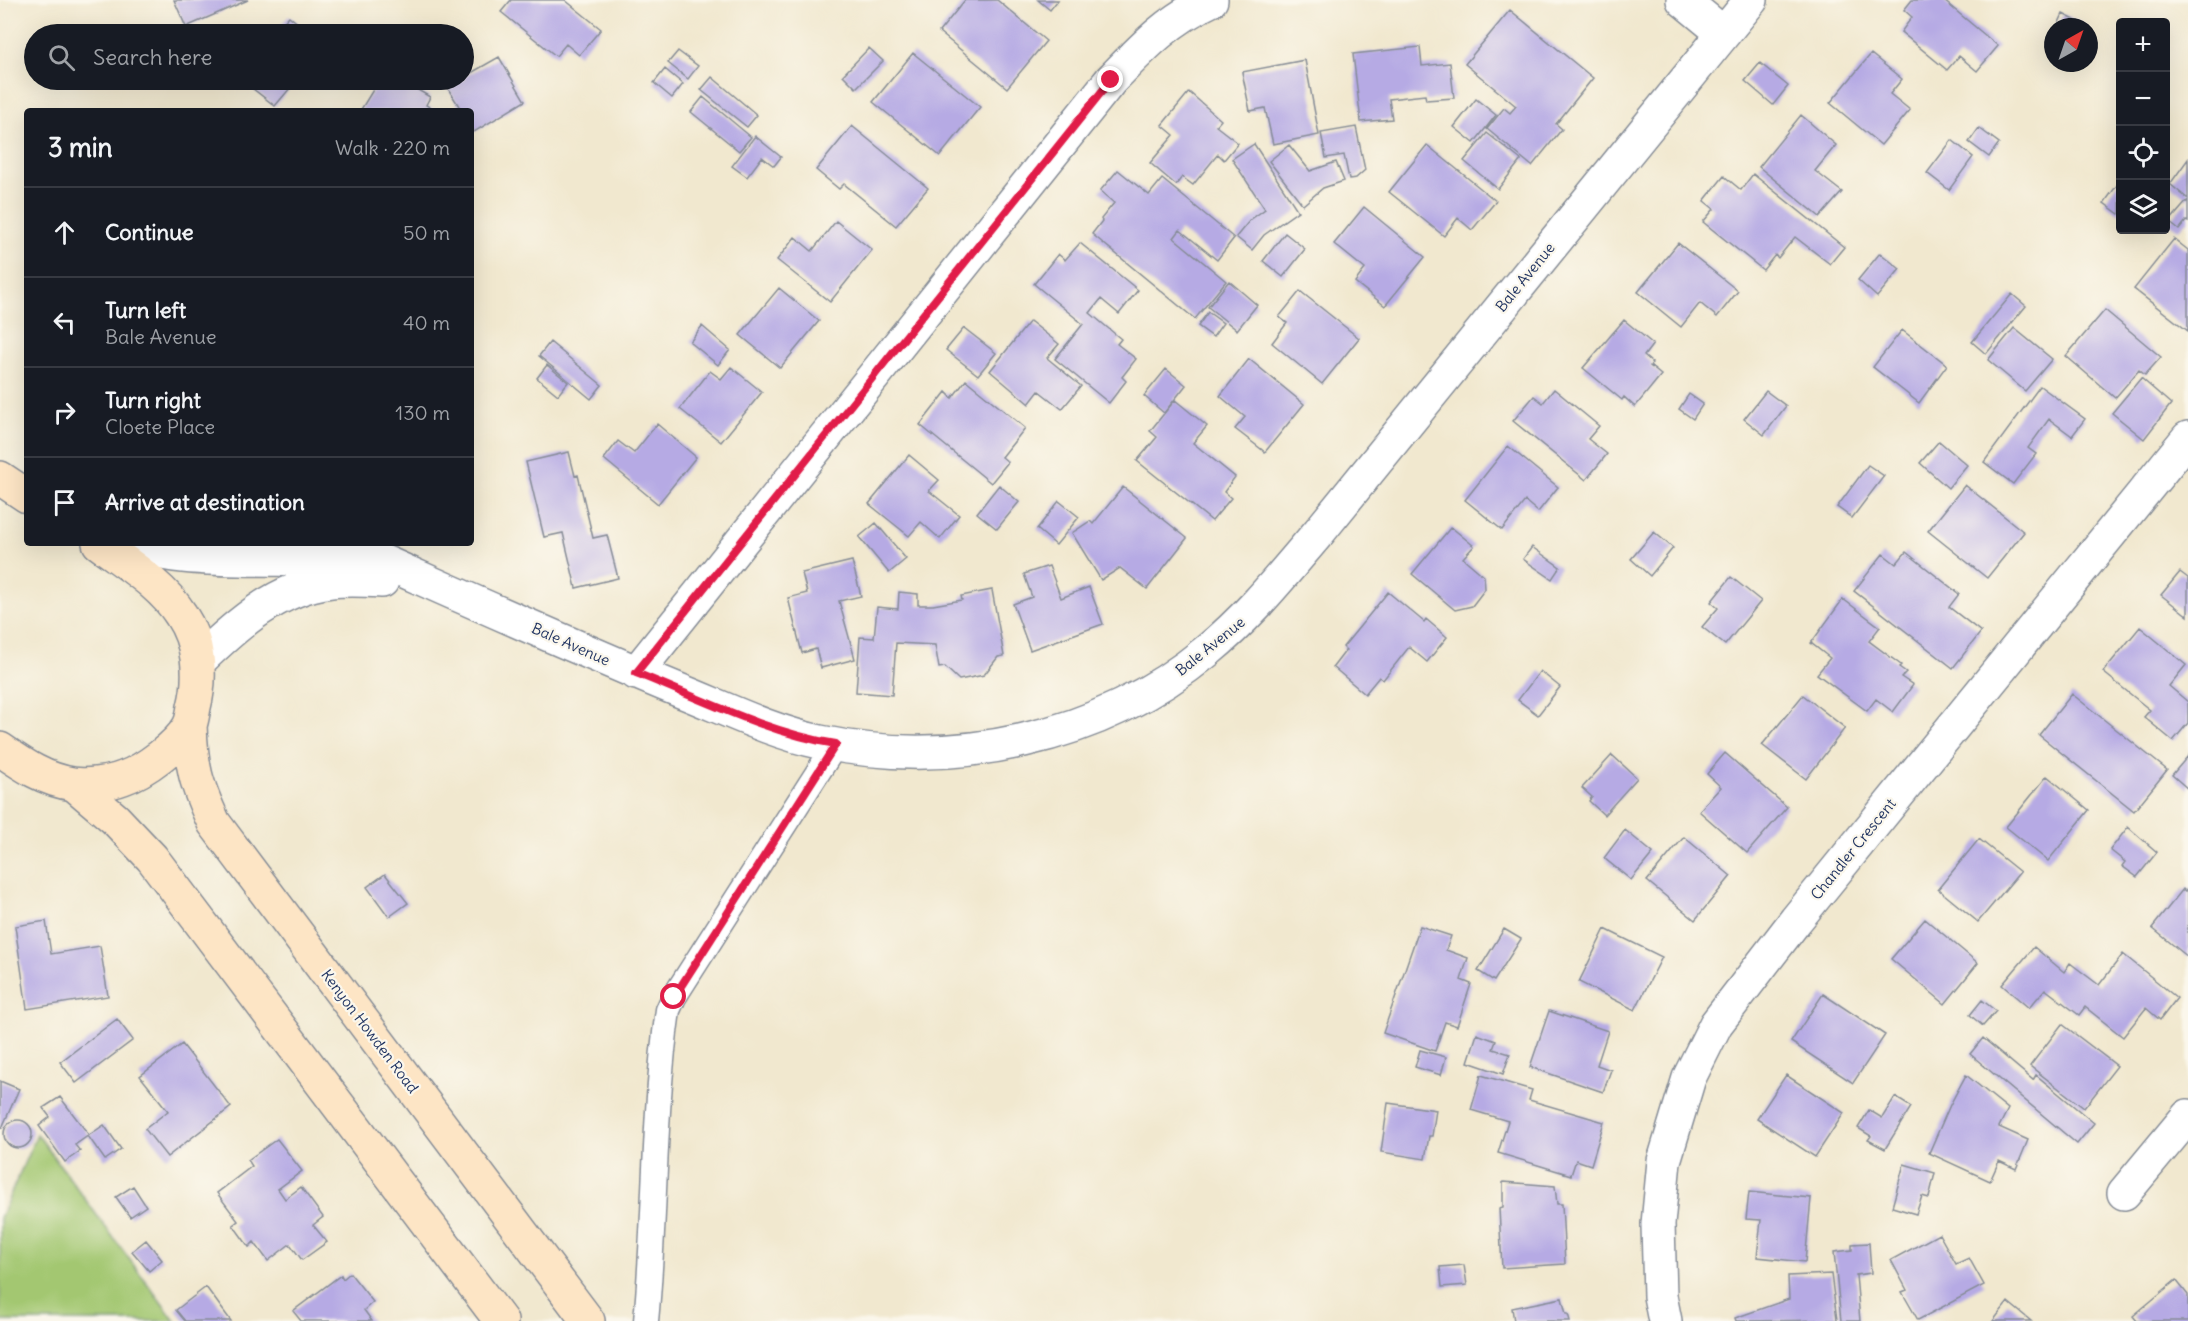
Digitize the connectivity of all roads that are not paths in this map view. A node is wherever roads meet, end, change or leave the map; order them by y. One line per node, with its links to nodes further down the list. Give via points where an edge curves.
1 (1211, 0): 12 (street, via 1155,35 1111,80)
2 (1683, 0): 4 (street)
3 (1751, 0): 4 (street, Bale Avenue)
4 (1723, 33): 14 (street, Bale Avenue, via 1319,532 1248,615 1206,652 1156,688 1056,732 996,746 923,753)
5 (2188, 438): 22 (street, Chandler Crescent, via 1716,1024 1689,1078 1664,1161 1658,1224 1660,1296)
6 (0, 478): 7 (street)
7 (24, 494)
8 (103, 546): 11 (street, via 163,592 182,615)
9 (129, 546): 10 (street, Bale Avenue, via 222,559 382,561)
10 (425, 580): 11 (street, Bale Avenue, via 330,581 301,588 235,626); 12 (street, Bale Avenue)
11 (198, 661): 13 (street, via 199,690)
12 (636, 673): 14 (street, Bale Avenue, via 766,725)
13 (190, 724): 16 (street, via 170,748 123,778); 20 (street, Kenyon Howden Road, via 190,758 198,789 214,823)
14 (836, 744): 21 (lane, via 668,1010)
15 (8, 762): 16 (street)
16 (75, 785): 19 (street, via 152,858)
17 (2188, 1116): 18 (street)
18 (2124, 1193)
19 (501, 1321)
20 (588, 1321)
21 (646, 1321)
22 (1665, 1321)

